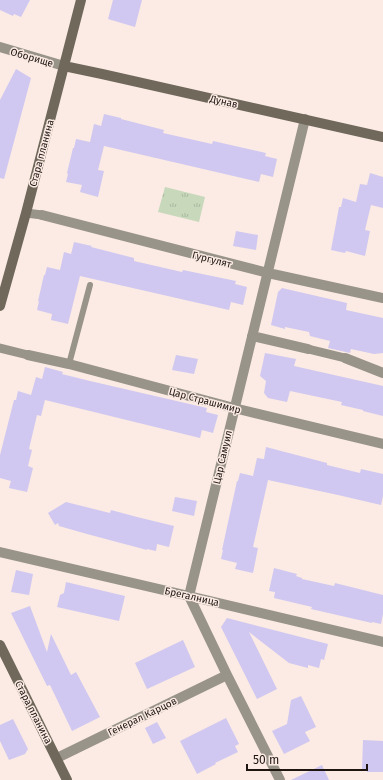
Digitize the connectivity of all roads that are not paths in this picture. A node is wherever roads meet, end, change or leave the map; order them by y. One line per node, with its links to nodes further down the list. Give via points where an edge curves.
1 (80, 0): 3 (main road, Стара планина)
2 (0, 47): 3 (street, Оборище)
3 (64, 66): 4 (main road, Дунав); 6 (main road, Стара планина)
4 (305, 119): 5 (main road, Дунав); 8 (street, Цар Самуил)
5 (383, 137)
6 (26, 213): 7 (street); 11 (main road, Стара планина)
7 (42, 216): 8 (street, Гургулят)
8 (268, 273): 10 (street, Гургулят); 12 (street, Цар Самуил)
9 (90, 284): 17 (lane)
10 (383, 298)
11 (0, 306)
12 (252, 336): 14 (street); 19 (street, Цар Самуил)
13 (0, 348): 15 (street)
14 (308, 349): 16 (street)
15 (28, 355): 17 (street, Цар Страшимир)
16 (345, 358): 18 (street)
17 (69, 364): 19 (street, Цар Страшимир)
18 (383, 372)
19 (234, 408): 20 (street, Цар Страшимир); 22 (street, Цар Самуил)
20 (383, 444)
21 (0, 552): 22 (street, Брегалница)
22 (189, 596): 23 (street, Брегалница); 25 (street)
23 (383, 642)
24 (0, 645): 26 (main road, Стара планина)
25 (227, 675): 26 (street, Генерал Карцов); 28 (street)
26 (57, 758): 27 (main road, Стара планина)
27 (68, 780)
28 (280, 780)

